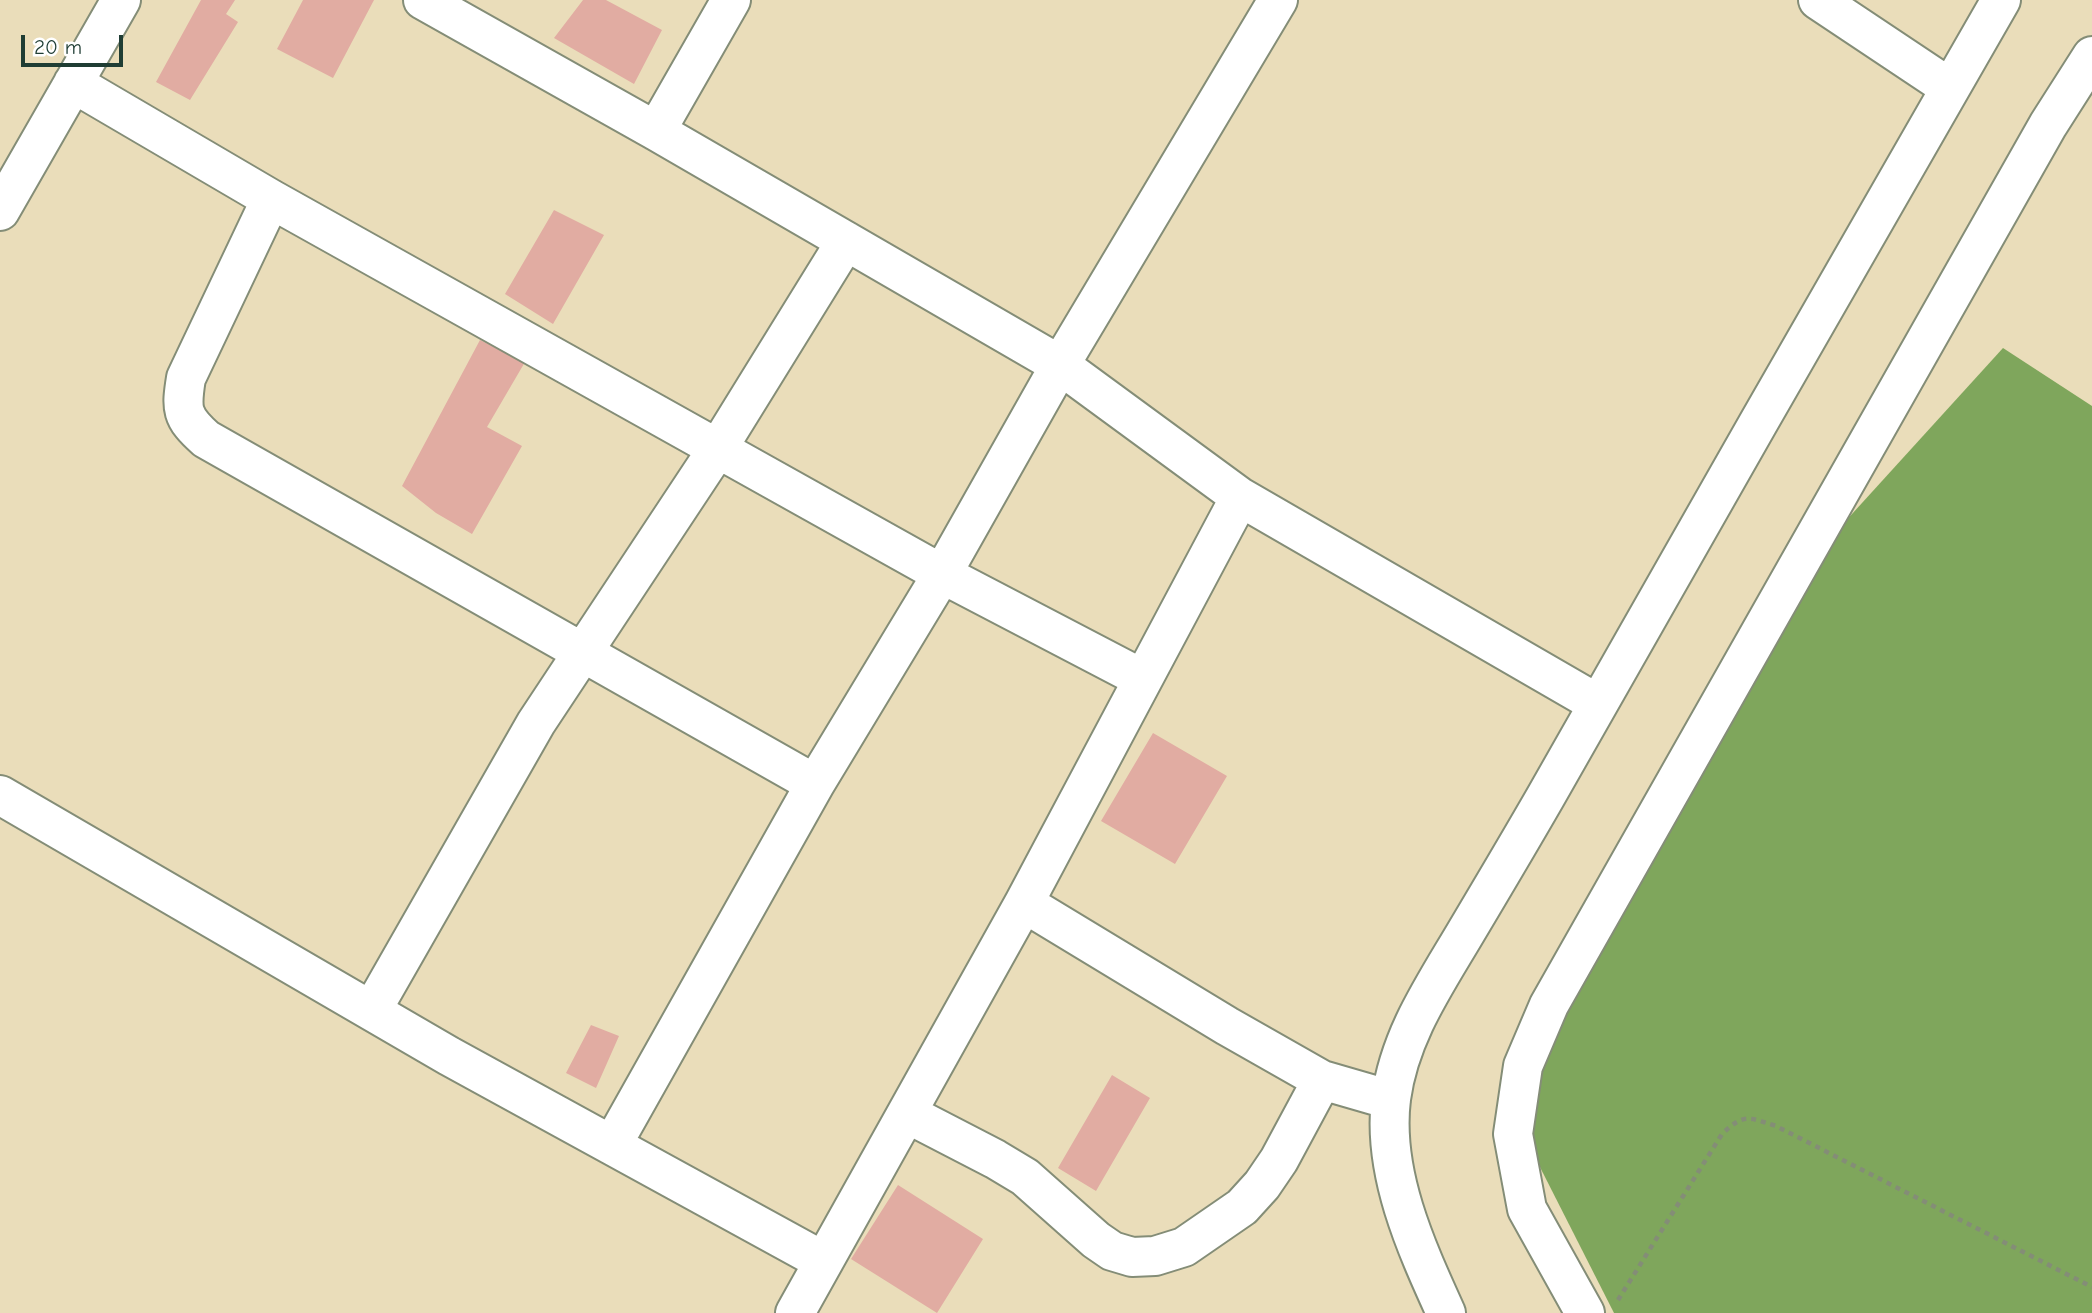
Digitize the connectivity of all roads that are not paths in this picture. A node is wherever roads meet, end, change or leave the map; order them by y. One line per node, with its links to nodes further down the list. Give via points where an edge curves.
1 (121, 0): 8 (street)
2 (731, 0): 10 (street)
3 (1278, 0): 14 (street)
4 (1818, 0): 9 (street)
5 (2001, 0): 9 (street)
6 (433, 3): 10 (street)
7 (2092, 56): 30 (street, via 2048,125 1549,1005 1523,1066 1513,1134 1528,1209)
8 (73, 83): 11 (street); 12 (street)
9 (1950, 88): 20 (street)
10 (656, 131): 13 (street)
11 (271, 199): 15 (street); 18 (street, via 186,377 182,403 189,425 206,439)
12 (0, 211)
13 (846, 241): 14 (street); 15 (street)
14 (1060, 365): 16 (street); 17 (street)
15 (718, 448): 17 (street); 18 (street)
16 (1240, 497): 19 (street); 20 (street)
17 (943, 574): 19 (street); 21 (street)
18 (582, 652): 21 (street); 24 (street, via 536,723)
19 (1143, 679): 23 (street)
20 (1598, 704): 26 (street, via 1415,1018)
21 (815, 784): 28 (street)
22 (0, 796): 24 (street)
23 (1024, 903): 25 (street); 27 (street)
24 (372, 1010): 28 (street)
25 (1322, 1080): 26 (street); 27 (street, via 1279,1160 1242,1207 1184,1247 1155,1256 1132,1257 1112,1251 1025,1177)
26 (1391, 1101): 32 (street, via 1390,1141 1398,1189)
27 (908, 1114): 29 (street)
28 (612, 1146): 29 (street)
29 (823, 1261): 31 (street)
30 (1601, 1307)
31 (795, 1313)
32 (1446, 1313)

